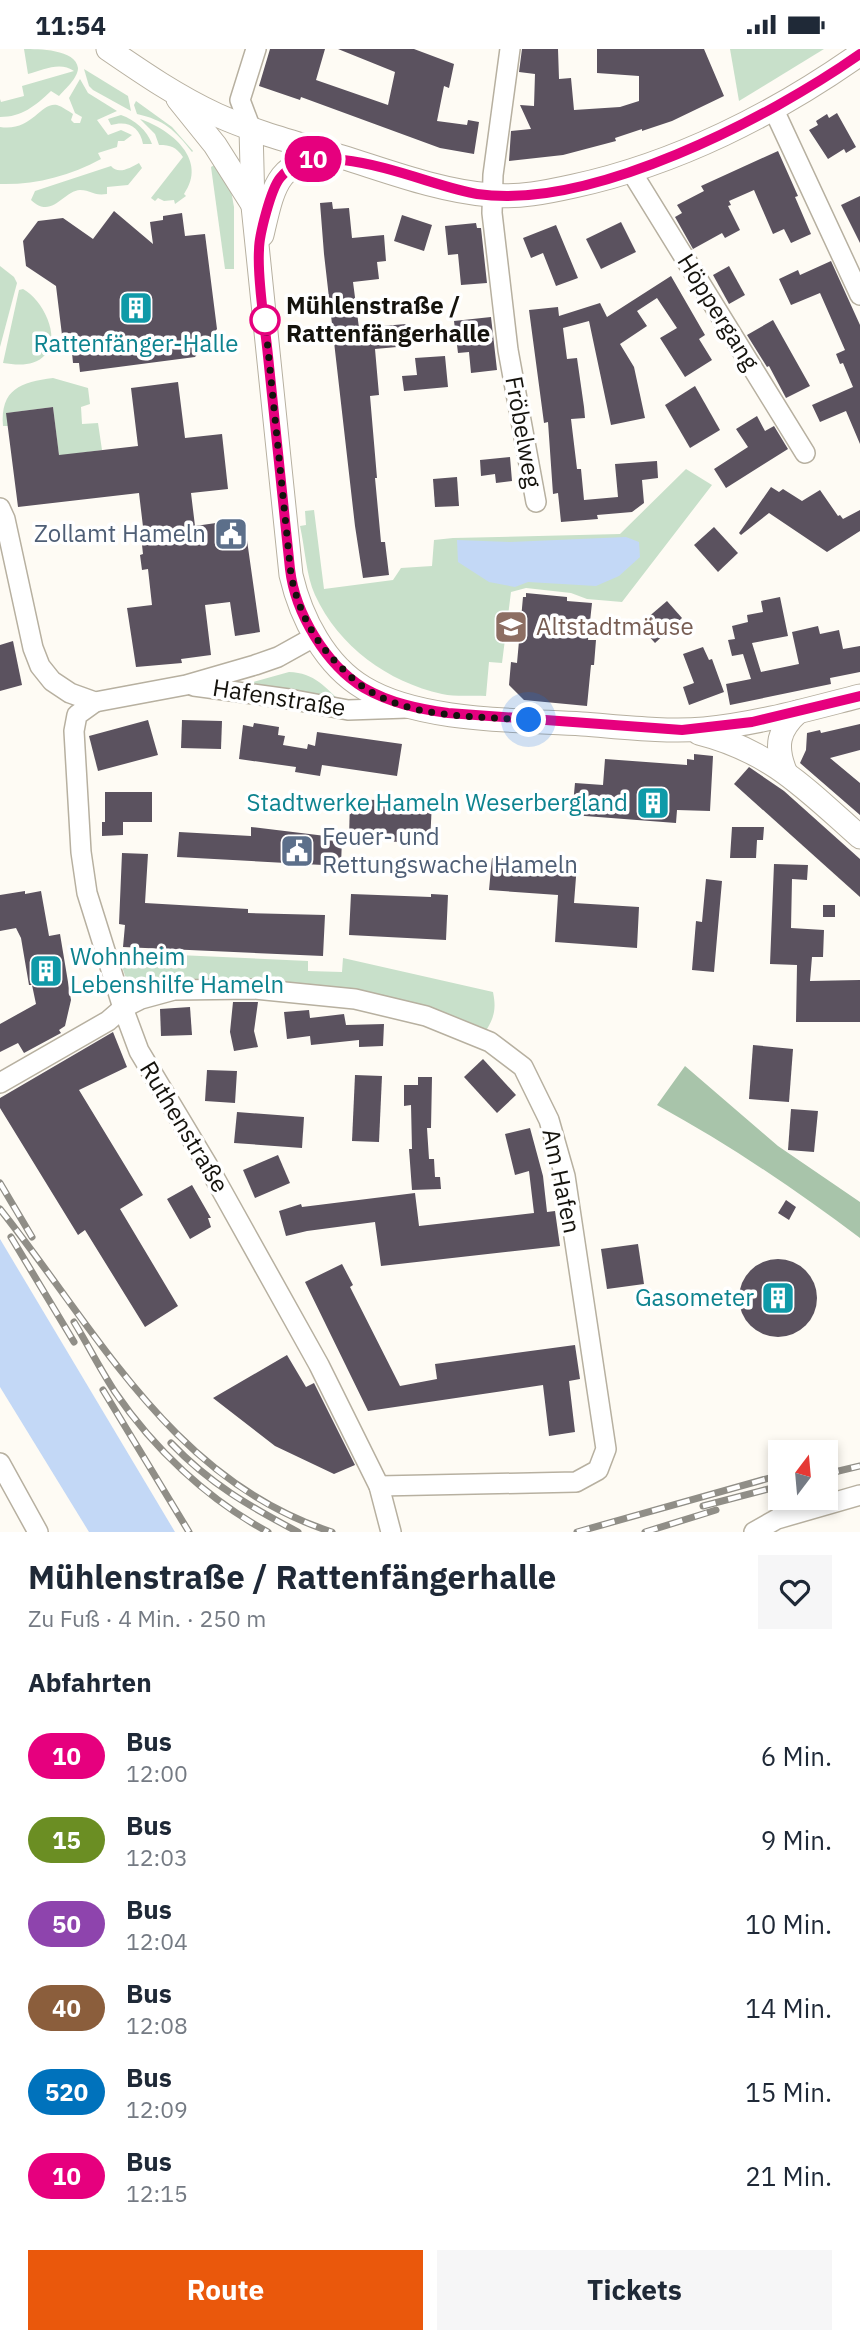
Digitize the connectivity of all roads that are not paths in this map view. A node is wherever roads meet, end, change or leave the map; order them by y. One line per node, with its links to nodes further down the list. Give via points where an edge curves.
1 (108, 49): 6 (main road)
2 (256, 49): 5 (street)
3 (510, 49): 12 (street, Fröbelweg)
4 (860, 54): 8 (main road)
5 (242, 90): 7 (street, via 232,99); 9 (street, via 240,100)
6 (172, 91): 7 (main road); 13 (main road, via 215,145)
7 (198, 106): 9 (main road)
8 (773, 108): 11 (main road); 15 (street)
9 (251, 129): 10 (main road); 13 (main road)
10 (347, 158): 12 (main road); 14 (main road, via 310,159 287,170 272,193)
11 (631, 171): 12 (main road, via 540,193); 16 (street, Höppergang)
12 (492, 196): 17 (street, Fröbelweg, via 508,349)
13 (253, 205): 14 (main road)
14 (258, 248): 19 (main road, via 291,575 298,604)
15 (860, 295)
16 (805, 453)
17 (536, 502)
18 (0, 507): 22 (street, via 40,666 52,681)
19 (314, 637): 20 (street, Hafenstraße, via 278,657); 23 (main road, Hafenstraße, via 363,688)
20 (186, 685): 22 (street, Hafenstraße); 23 (street, Hafenstraße, via 348,710)
21 (860, 696): 24 (main road, Hafenstraße)
22 (95, 702): 28 (street, Ruthenstraße, via 77,715 74,731 81,852 88,893)
23 (413, 708): 25 (main road, Hafenstraße)
24 (798, 712): 25 (main road, Hafenstraße); 26 (main road, via 781,731 778,742)
25 (682, 730): 26 (main road, via 736,745)
26 (785, 771): 27 (main road)
27 (860, 837)
28 (123, 1008): 29 (street, Am Hafen); 31 (street, Ruthenstraße, via 139,1051 318,1365); 31 (street, Am Hafen, via 174,990 254,989 355,999 426,1016 490,1042 523,1067 550,1120 565,1176 606,1449 598,1470 576,1482)
29 (0, 1083)
30 (0, 1463): 33 (street)
31 (379, 1486): 34 (street, Ruthenstraße)
32 (860, 1495): 35 (street, via 777,1519)
33 (38, 1532)
34 (391, 1532)
35 (754, 1532)

